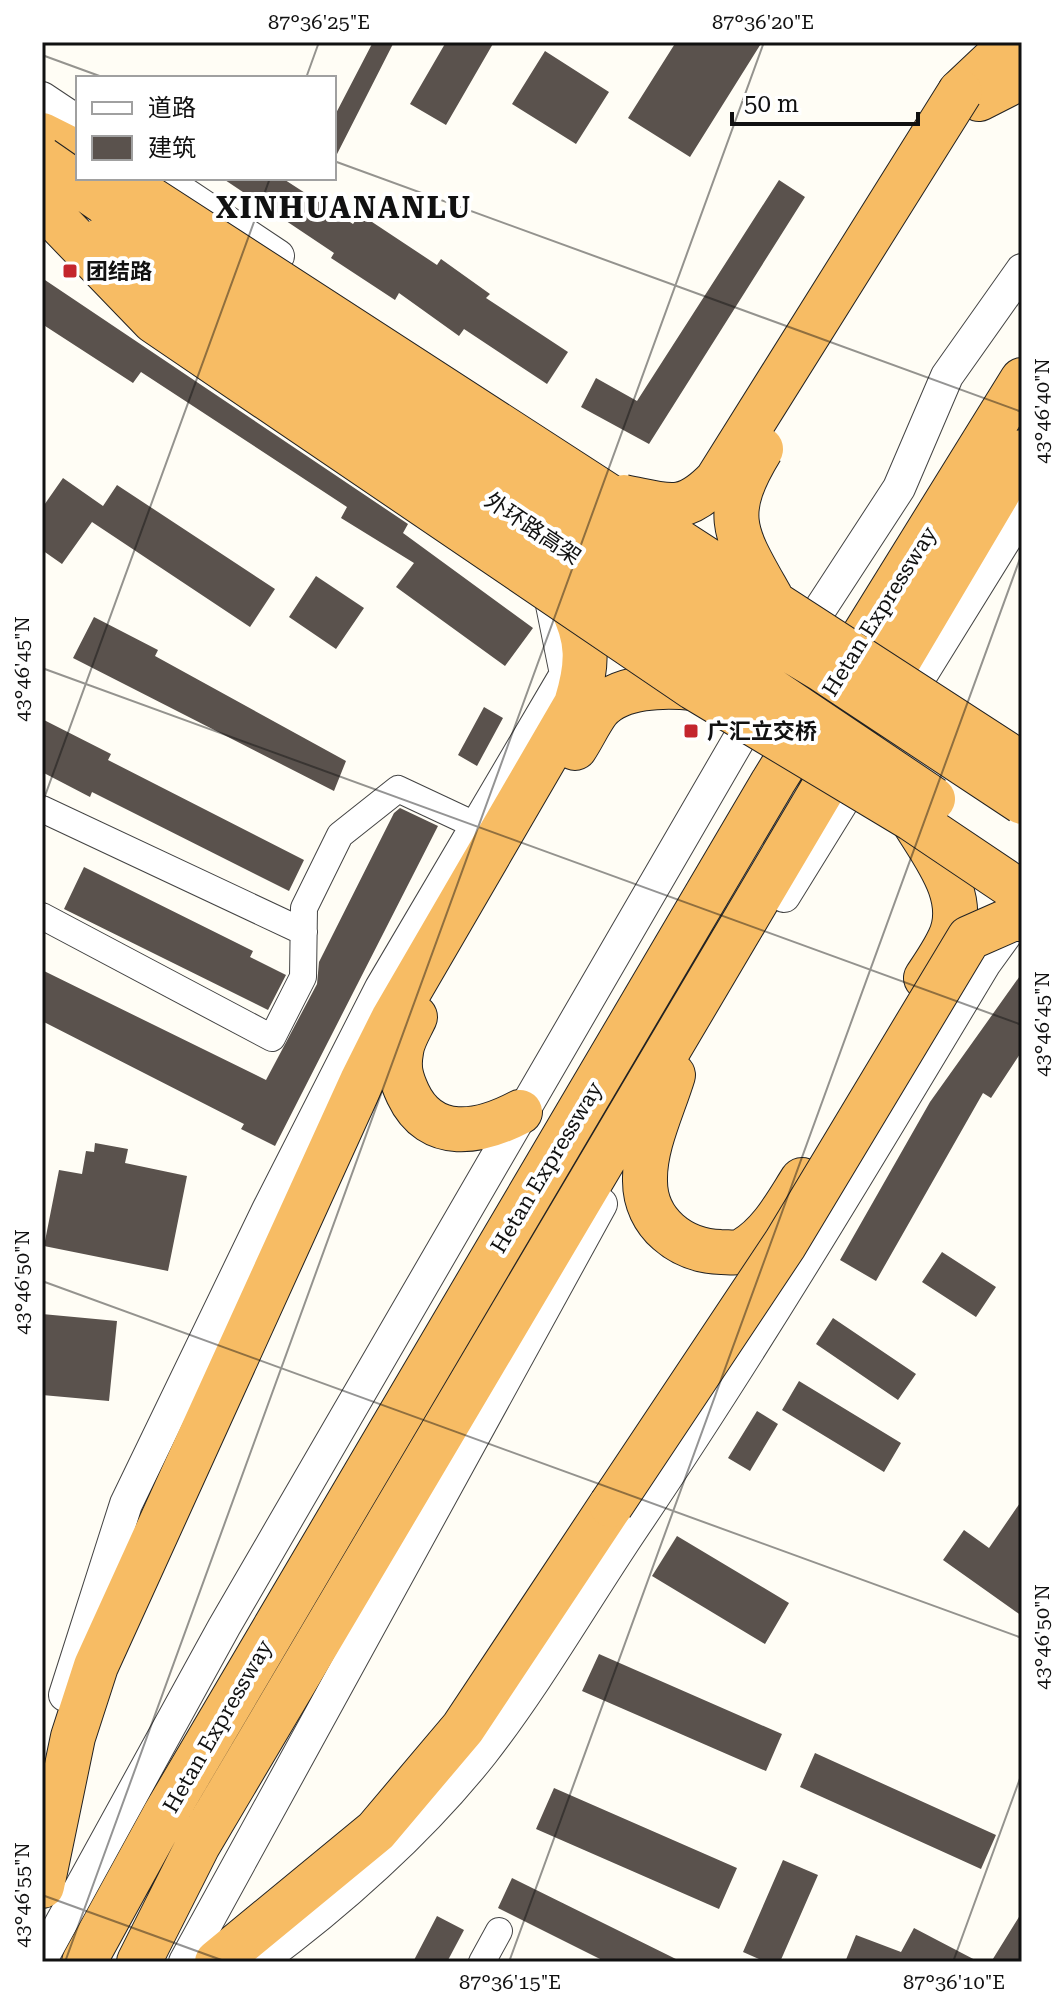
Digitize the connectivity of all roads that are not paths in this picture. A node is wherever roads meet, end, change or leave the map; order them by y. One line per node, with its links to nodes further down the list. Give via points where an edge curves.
1 (1013, 42): 3 (highway)
2 (1022, 77): 3 (highway)
3 (970, 96): 16 (highway, bridge, via 717,480 697,500 678,507); 20 (highway, bridge, via 737,493 736,524 745,552)
4 (42, 98): 5 (street)
5 (76, 121)
6 (42, 135): 7 (highway)
7 (76, 152)
8 (42, 159): 30 (highway, 外环路高架, bridge, via 616,545 821,669)
9 (121, 180): 16 (highway, bridge)
10 (164, 180): 19 (street, via 751,577)
11 (42, 203): 21 (highway, bridge, via 154,321); 34 (highway, 外环路高架, bridge)
12 (42, 227): 18 (street)
13 (1022, 270): 19 (street, via 947,376 899,488)
14 (1021, 380): 47 (highway, Hetan Expressway, via 749,823 164,1816)
15 (1022, 452): 48 (highway, Hetan Expressway, via 198,1845)
16 (603, 492): 20 (highway, bridge)
17 (1022, 512): 22 (street)
18 (515, 533): 26 (street, via 693,648 730,708); 33 (street, via 554,603 566,674)
19 (828, 595): 26 (street)
20 (772, 600): 24 (highway, bridge)
21 (570, 603): 23 (highway, bridge); 44 (highway, via 582,626 586,672 576,704 374,1056 91,1680 73,1737)
22 (935, 651): 27 (street, via 941,688 951,703); 29 (street)
23 (694, 688): 32 (highway, bridge); 42 (highway, via 628,692 600,708 428,991 401,1048 399,1074 417,1112 444,1128 476,1130)
24 (946, 712): 25 (highway); 28 (highway, bridge)
25 (1022, 730)
26 (734, 745): 42 (street)
27 (1022, 749)
28 (1022, 764)
29 (852, 787): 35 (street, via 885,788); 41 (street)
30 (1022, 802)
31 (42, 809): 40 (street)
32 (912, 819): 36 (highway, bridge); 41 (highway, via 957,905 951,938 783,1210 762,1237 741,1252 705,1251 671,1236 651,1212 645,1181)
33 (477, 826): 40 (street, via 398,789 340,835 304,908); 43 (street, via 381,988 126,1504)
34 (1022, 857)
35 (1022, 881)
36 (1022, 893)
37 (1022, 913): 51 (street, via 985,963 777,1308 482,1752 430,1811 330,1905)
38 (42, 916): 40 (street, via 272,1038 303,977)
39 (1022, 919): 50 (highway, bridge, via 969,938 785,1244 463,1728 376,1831)
40 (304, 932)
41 (673, 1075): 49 (street)
42 (520, 1112): 46 (street, via 224,1627)
43 (42, 1780)
44 (42, 1886)
45 (499, 1931): 52 (street)
46 (42, 1958)
47 (84, 1962)
48 (139, 1962)
49 (185, 1962)
50 (217, 1962)
51 (259, 1962)
52 (482, 1962)

